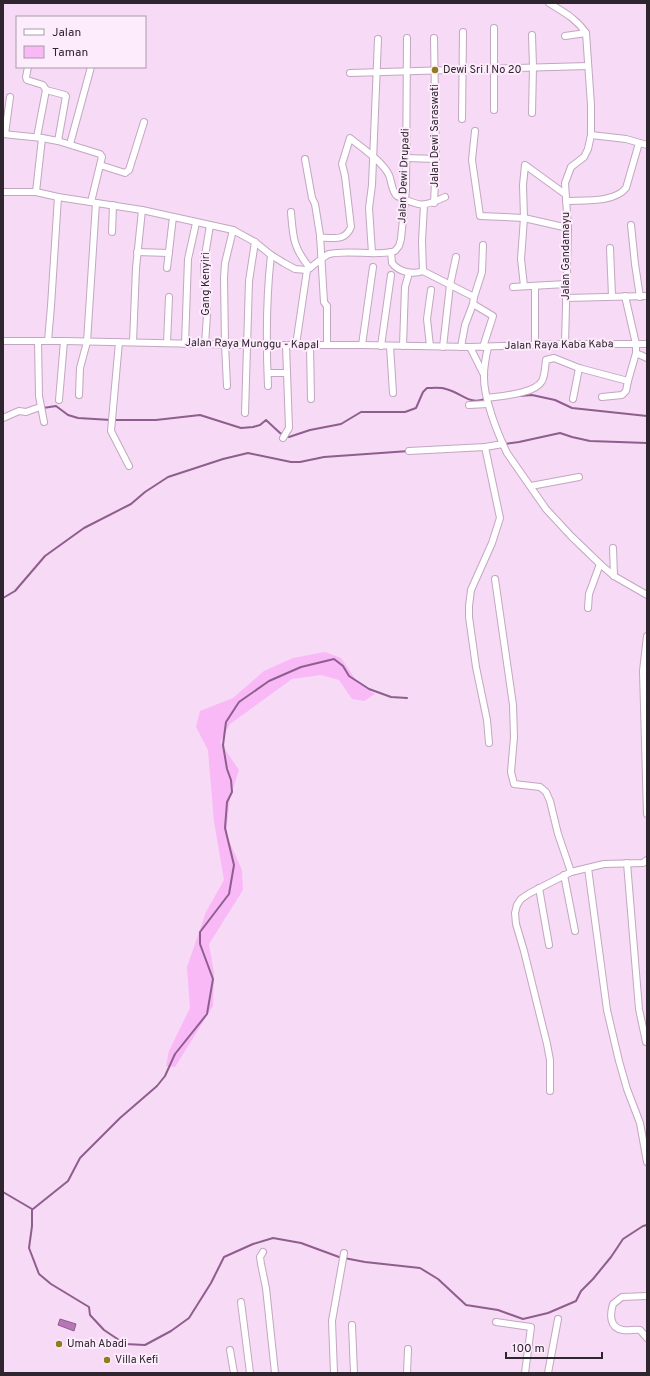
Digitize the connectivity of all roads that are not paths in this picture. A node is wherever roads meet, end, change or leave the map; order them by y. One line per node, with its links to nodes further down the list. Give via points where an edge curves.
1 (549, 3): 4 (street, via 580,24)
2 (494, 28): 14 (street)
3 (463, 32): 16 (street)
4 (586, 33): 6 (street); 10 (street, Jalan Gandamayu)
5 (532, 35): 13 (street)
6 (565, 36)
7 (407, 38): 17 (street, Jalan Dewi Drupadi)
8 (434, 38): 15 (street, Jalan Dewi Saraswati)
9 (378, 39): 18 (street)
10 (588, 66): 13 (street); 28 (street, Jalan Gandamayu)
11 (28, 68): 20 (street, via 27,80 43,85)
12 (91, 68): 32 (street)
13 (533, 68): 14 (street); 23 (street)
14 (494, 69): 16 (street); 22 (street)
15 (435, 70): 16 (street); 17 (street); 37 (street, Jalan Dewi Saraswati)
16 (464, 70): 24 (street)
17 (407, 71): 18 (street); 35 (street, Jalan Dewi Drupadi)
18 (378, 72): 19 (street); 34 (street)
19 (350, 73)
20 (46, 90): 29 (street); 30 (street, via 65,94 66,97)
21 (10, 97): 27 (street)
22 (494, 110)
23 (532, 113)
24 (462, 119)
25 (144, 122): 38 (street, via 128,172)
26 (475, 131): 53 (street, via 472,160 480,216)
27 (4, 134): 29 (street)
28 (591, 135): 31 (street); 41 (street, Jalan Gandamayu, via 584,157 571,167 565,183)
29 (39, 137): 30 (street); 40 (street)
30 (58, 141): 32 (street)
31 (639, 143): 33 (street); 45 (street, via 626,188 617,196)
32 (70, 144): 38 (street, via 100,154)
33 (647, 145)
34 (374, 158): 44 (street, via 389,174 394,193); 60 (street, via 350,138 342,164 351,227 343,237); 67 (street, via 369,208)
35 (406, 158): 37 (street); 44 (street, Jalan Dewi Drupadi)
36 (304, 159): 60 (street)
37 (436, 159): 47 (street, Jalan Dewi Saraswati)
38 (100, 164): 46 (street)
39 (3, 192): 40 (street)
40 (36, 192): 42 (street)
41 (565, 194): 45 (street, Jalan Gandamayu); 53 (street, via 525,165)
42 (58, 197): 46 (street); 92 (street)
43 (445, 198): 47 (street)
44 (405, 199): 48 (street); 65 (street, Jalan Dewi Drupadi, via 400,246)
45 (566, 201): 57 (street, Jalan Gandamayu)
46 (94, 202): 49 (street); 94 (street)
47 (434, 203): 48 (street)
48 (424, 205): 74 (street)
49 (113, 206): 50 (street); 59 (street)
50 (142, 210): 52 (street); 64 (street)
51 (291, 212): 73 (street, via 294,241)
52 (173, 217): 54 (street); 66 (street)
53 (524, 218): 57 (street); 79 (street, via 521,259)
54 (196, 223): 55 (street); 98 (street, via 188,260)
55 (210, 225): 58 (street); 99 (street, Gang Kenyiri, via 204,262 207,315)
56 (632, 225): 85 (street)
57 (568, 228): 77 (street, Jalan Gandamayu)
58 (233, 230): 61 (street); 100 (street, via 224,269)
59 (112, 232)
60 (320, 238): 70 (street)
61 (255, 242): 68 (street); 104 (street, via 249,282)
62 (482, 245): 89 (street, via 482,272)
63 (610, 248): 83 (street)
64 (137, 252): 66 (street); 96 (street)
65 (391, 252): 67 (street); 76 (street, via 395,267)
66 (169, 253): 72 (street)
67 (372, 253): 70 (street, via 353,251 328,254)
68 (270, 255): 73 (street, via 295,269); 105 (street)
69 (456, 257): 78 (street)
70 (322, 260): 73 (street); 109 (street, via 324,302 327,306)
71 (373, 267): 110 (street)
72 (167, 268)
73 (308, 269): 107 (street)
74 (423, 272): 76 (street); 78 (street)
75 (391, 275): 113 (street)
76 (409, 275): 115 (street, via 405,287)
77 (566, 284): 80 (street); 88 (street, Jalan Gandamayu)
78 (450, 285): 89 (street); 117 (street)
79 (524, 286): 80 (street); 81 (street)
80 (535, 286): 111 (street)
81 (513, 287)
82 (431, 290): 116 (street, via 428,319)
83 (612, 296): 84 (street); 88 (street)
84 (625, 296): 85 (street); 102 (street)
85 (640, 296): 86 (street)
86 (647, 296)
87 (169, 297): 97 (street)
88 (566, 298): 101 (street, Jalan Gandamayu)
89 (474, 301): 118 (street, via 465,325); 119 (street, via 493,316)
90 (3, 341): 91 (street, Jalan Raya Munggu - Kapal)
91 (38, 341): 92 (street, Jalan Raya Munggu - Kapal); 139 (street)
92 (48, 341): 93 (street, Jalan Raya Munggu - Kapal)
93 (64, 341): 94 (street, Jalan Raya Munggu - Kapal); 136 (street)
94 (87, 342): 95 (street, Jalan Raya Munggu - Kapal); 132 (street, via 80,368)
95 (119, 342): 96 (street, Jalan Raya Munggu - Kapal); 147 (street, via 111,431)
96 (133, 342): 97 (street, Jalan Raya Munggu - Kapal)
97 (167, 343): 98 (street, Jalan Raya Munggu - Kapal)
98 (185, 344): 99 (street, Jalan Raya Munggu - Kapal)
99 (205, 344): 100 (street, Jalan Raya Munggu - Kapal)
100 (225, 344): 104 (street, Jalan Raya Munggu - Kapal); 129 (street)
101 (565, 344): 102 (street, Jalan Raya Kaba Kaba); 112 (street, Jalan Raya Kaba Kaba)
102 (636, 344): 103 (street, Jalan Raya Kaba Kaba); 121 (street)
103 (647, 344)
104 (247, 345): 105 (street, Jalan Raya Munggu - Kapal); 140 (street)
105 (266, 345): 106 (street, Jalan Raya Munggu - Kapal); 125 (street)
106 (286, 345): 107 (street, Jalan Raya Munggu - Kapal); 126 (street)
107 (296, 345): 108 (street, Jalan Raya Munggu - Kapal)
108 (310, 345): 109 (street, Jalan Raya Munggu - Kapal); 134 (street)
109 (327, 345): 110 (street, Jalan Raya Munggu - Kapal)
110 (362, 345): 113 (street, Jalan Raya Munggu - Kapal)
111 (535, 345): 112 (street, Jalan Raya Kaba Kaba); 119 (street, Jalan Raya Kaba Kaba)
112 (555, 345): 122 (street)
113 (381, 346): 114 (street, Jalan Raya Munggu - Kapal)
114 (390, 346): 115 (street, Jalan Raya Munggu - Kapal); 131 (street)
115 (403, 346): 116 (street, Jalan Raya Munggu - Kapal)
116 (430, 346): 117 (street, Jalan Raya Munggu - Kapal)
117 (443, 346): 118 (street, Jalan Raya Munggu - Kapal)
118 (461, 347): 120 (street, Jalan Raya Munggu - Kapal)
119 (485, 347): 120 (street, Jalan Raya Kaba Kaba); 127 (street)
120 (470, 348): 127 (street)
121 (636, 353): 123 (street); 128 (street)
122 (554, 358): 124 (street); 137 (street, via 546,360 543,381 533,389)
123 (647, 358)
124 (579, 368): 128 (street); 135 (street)
125 (268, 373): 126 (street); 130 (street)
126 (287, 373): 143 (street, via 289,428)
127 (484, 375): 137 (street)
128 (628, 381): 133 (street, via 622,396)
129 (227, 386)
130 (268, 386)
131 (393, 393)
132 (79, 395)
133 (602, 397)
134 (311, 399)
135 (573, 399)
136 (59, 400)
137 (488, 401): 138 (street); 144 (street)
138 (469, 405)
139 (40, 407): 141 (street, via 26,412 19,411); 142 (street)
140 (245, 413)
141 (3, 418)
142 (44, 422)
143 (283, 438)
144 (503, 444): 145 (street); 149 (street)
145 (485, 447): 146 (street); 159 (street, via 500,518 471,590 469,617)
146 (408, 450)
147 (129, 466)
148 (579, 477): 149 (street)
149 (531, 486): 151 (street, via 546,509)
150 (613, 548): 152 (street)
151 (600, 564): 152 (street); 155 (street, via 589,594)
152 (614, 576): 154 (street)
153 (495, 579): 164 (street, via 513,705 514,784 540,787 546,792)
154 (647, 595)
155 (588, 608)
156 (647, 636): 157 (street, via 643,671)
157 (646, 726): 158 (street)
158 (646, 733): 160 (street)
159 (489, 743)
160 (647, 814)
161 (647, 860): 162 (street, via 643,863)
162 (627, 863): 163 (street); 169 (street, via 639,1009)
163 (588, 868): 164 (street); 171 (street, via 607,1010 625,1082 640,1123)
164 (571, 872): 165 (street)
165 (564, 875): 166 (street); 167 (street)
166 (539, 888): 168 (street); 170 (street, via 521,899 515,913 547,1044)
167 (574, 931)
168 (549, 945)
169 (646, 1042)
170 (550, 1091)
171 (647, 1162)
172 (263, 1252): 184 (street, via 260,1257)
173 (344, 1253): 185 (street, via 332,1321)
174 (647, 1296): 179 (street, via 622,1297 613,1304 611,1319 616,1327 623,1330 640,1330)
175 (241, 1302): 183 (street)
176 (558, 1319): 189 (street)
177 (496, 1322): 188 (street, via 531,1327)
178 (352, 1325): 186 (street)
179 (647, 1338)
180 (408, 1349): 187 (street)
181 (230, 1350): 182 (street)
182 (234, 1373)
183 (250, 1373)
184 (275, 1373)
185 (334, 1373)
186 (354, 1373)
187 (406, 1373)
188 (525, 1373)
189 (548, 1373)

